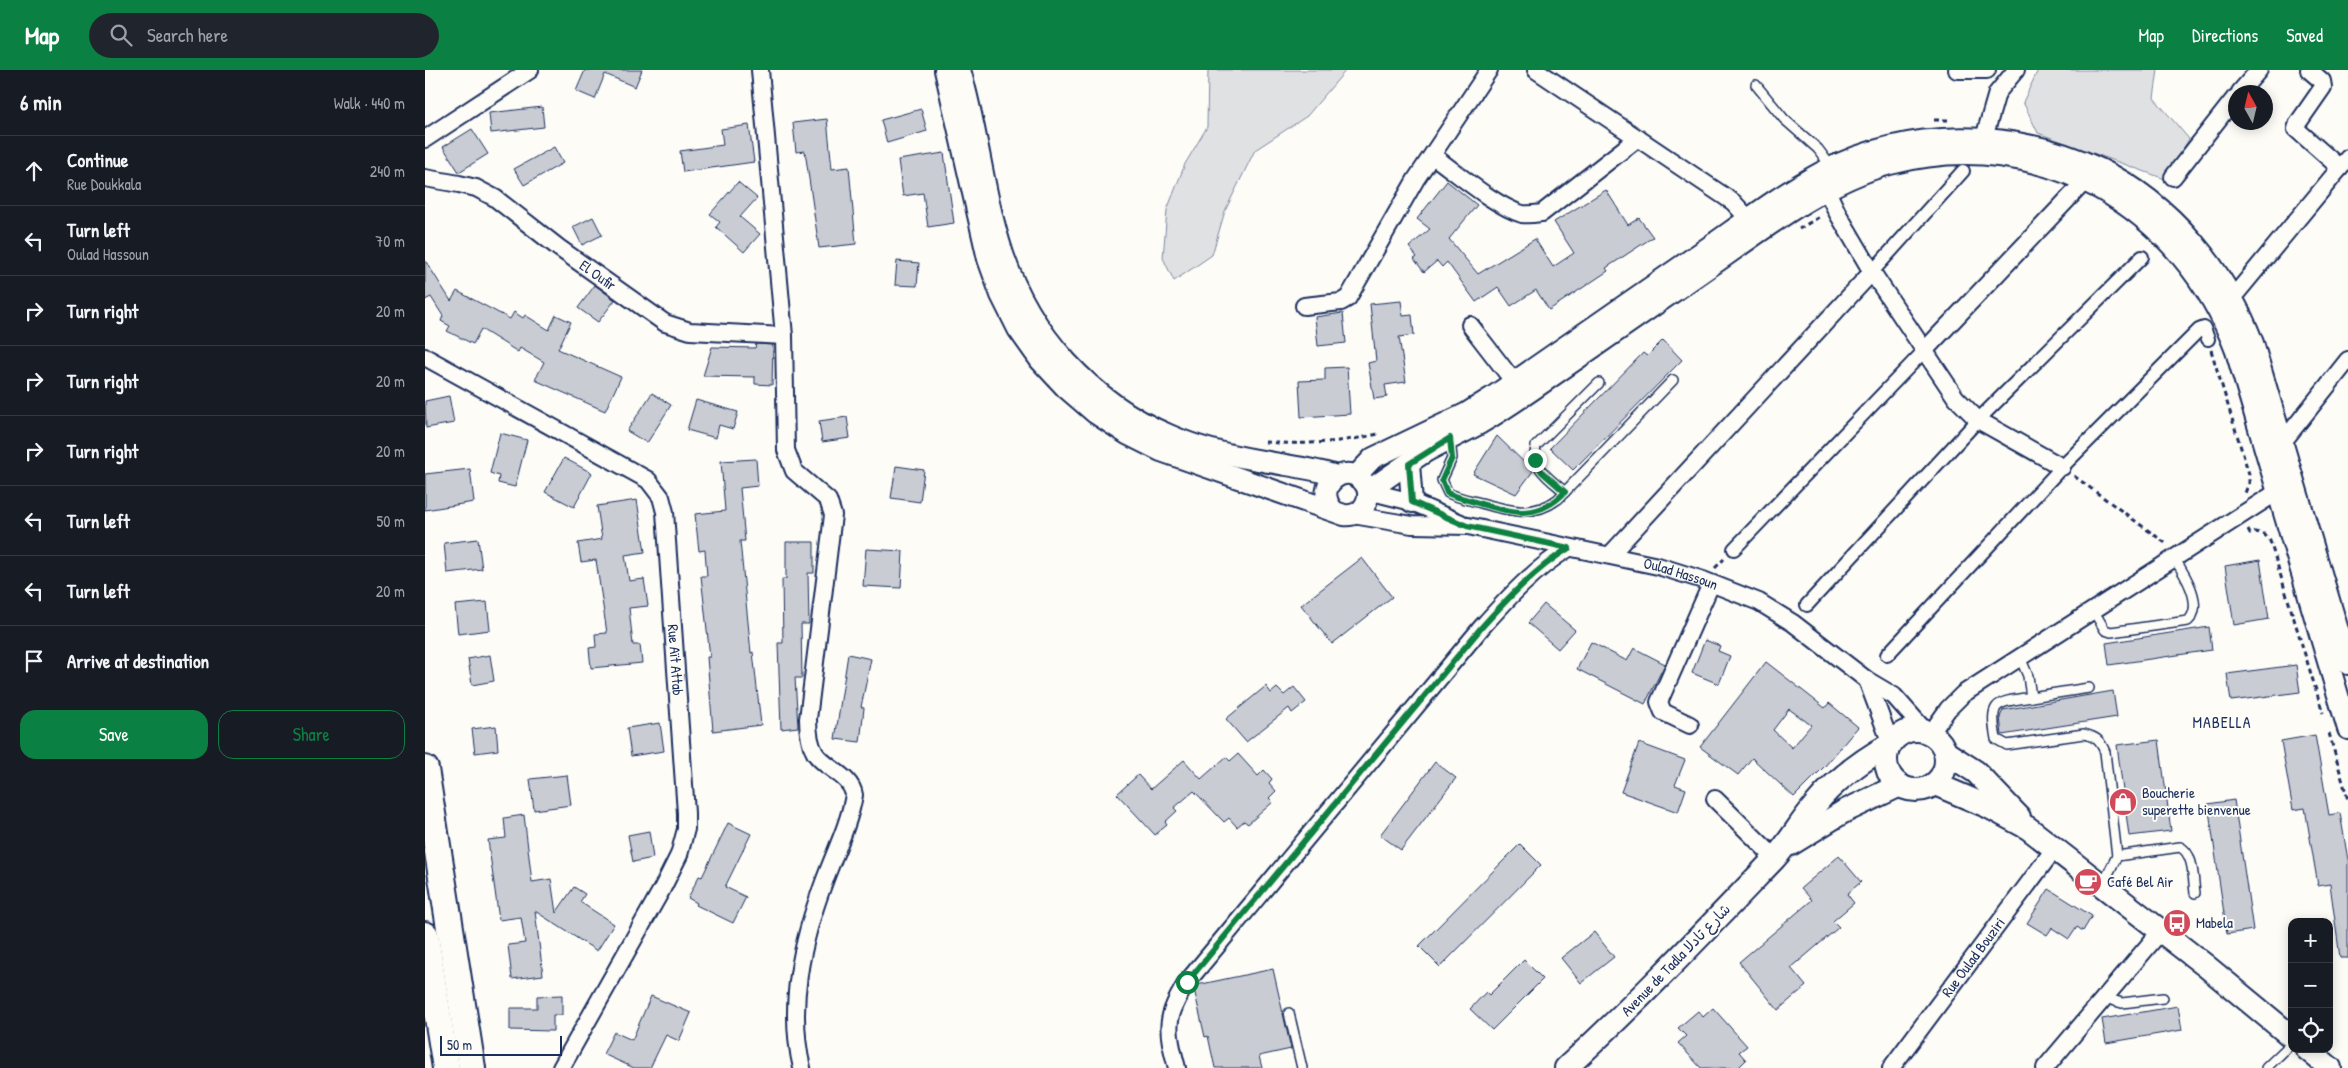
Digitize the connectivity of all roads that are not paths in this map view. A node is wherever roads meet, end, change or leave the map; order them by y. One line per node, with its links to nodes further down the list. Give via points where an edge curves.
1 (530, 70): 16 (street)
2 (760, 70): 32 (street)
3 (945, 70): 49 (street, via 987,259 1014,320 1040,360 1081,401 1127,434 1161,451)
4 (961, 70): 45 (street, via 1002,253 1015,287 1054,348 1079,375 1114,404 1169,435 1215,450 1315,468)
5 (1489, 70): 18 (street)
6 (1536, 70): 15 (street)
7 (1957, 70): 8 (street)
8 (1987, 70)
9 (2015, 70): 17 (street, via 1997,93)
10 (2259, 70): 13 (street)
11 (2309, 70): 19 (street, via 2322,81 2323,87 2296,129)
12 (1756, 85): 22 (lane, via 1784,119 1822,153)
13 (2246, 85)
14 (2228, 107): 21 (street)
15 (1638, 138): 18 (street, via 1542,213 1531,215 1501,204); 25 (street, via 1733,202)
16 (425, 140)
17 (1983, 147): 22 (street, via 1950,138 1917,141 1884,148); 24 (street); 28 (street, via 2029,144 2065,154 2115,176 2153,202 2186,233 2212,264)
18 (1433, 156): 29 (street, via 1416,179 1348,298 1341,302)
19 (2344, 163): 28 (street)
20 (1963, 171): 27 (street)
21 (2173, 176)
22 (1826, 177): 25 (street); 27 (street)
23 (425, 178): 32 (street, El Oufir, via 468,186 495,198 665,323 690,331)
24 (2085, 181): 28 (street, via 2117,198 2147,220); 34 (street)
25 (1755, 225): 30 (street)
26 (2142, 257): 40 (street)
27 (1872, 272): 34 (street); 54 (street)
28 (2227, 305): 42 (street, via 2253,343); 46 (street, via 2236,351)
29 (1305, 306)
30 (1624, 315): 38 (street); 41 (street, via 1507,407)
31 (1470, 325): 38 (street)
32 (784, 336): 91 (street, via 787,456 794,472 828,500 833,515 808,732 815,754 848,782 854,796 803,949 796,1018)
33 (2208, 339): 44 (street, via 2204,328 2199,330)
34 (1924, 351): 40 (street, via 1955,398); 53 (street)
35 (425, 357): 90 (street, Rue Aït Attab, via 648,480 661,497 665,512 686,813 683,843 662,889)
36 (2348, 360): 42 (street)
37 (1673, 380): 47 (lane)
38 (1514, 382): 45 (street, via 1467,413 1373,458)
39 (1599, 383): 47 (lane, via 1537,446 1535,460 1538,467)
40 (1978, 420): 44 (street); 57 (street)
41 (1450, 438): 43 (street); 47 (lane, via 1452,458 1442,480 1444,489 1452,495 1523,512 1551,505)
42 (2282, 443): 46 (street)
43 (1409, 464): 45 (street); 48 (street)
44 (2062, 467): 59 (street)
45 (1354, 481): 48 (street, Oulad Hassoun); 49 (street, via 1329,485 1327,502); 50 (street, via 1364,507)
46 (2286, 487): 55 (street); 61 (street); 66 (street)
47 (1565, 492)
48 (1412, 502): 51 (street, Oulad Hassoun)
49 (1333, 510): 50 (street, via 1341,515)
50 (1353, 515): 51 (street, Oulad Hassoun, via 1413,525)
51 (1467, 526): 52 (street, Oulad Hassoun)
52 (1569, 548): 54 (street, Oulad Hassoun); 92 (street, via 1531,578 1481,628 1187,982 1170,1011 1168,1025)
53 (1733, 549)
54 (1611, 555): 56 (street, Oulad Hassoun)
55 (2174, 558): 58 (street); 58 (lane, via 2189,581 2195,609 2188,620 2111,632 2105,630)
56 (1707, 582): 62 (street, Oulad Hassoun, via 1759,602 1786,618); 65 (street, via 1659,702 1663,712)
57 (1807, 605)
58 (2093, 610): 60 (street)
59 (1887, 655)
60 (2020, 657): 64 (lane, via 2028,676); 67 (street, via 1963,694)
61 (2348, 664)
62 (1867, 680): 67 (street, Oulad Hassoun, via 1894,696); 68 (street)
63 (2089, 688): 64 (lane)
64 (2031, 697): 77 (lane, via 2005,702 1993,710 1996,739 2007,746 2084,734 2100,741 2105,752)
65 (1690, 725)
66 (2348, 730)
67 (1928, 732): 68 (main road, via 1905,732); 69 (main road)
68 (1891, 744): 72 (main road, via 1887,752 1888,771); 76 (main road, Avenue de Tadla شارع تادلا, via 1854,766 1835,783)
69 (1945, 752): 71 (main road, via 1945,769); 74 (main road, via 1985,780)
70 (425, 768): 89 (main road)
71 (1935, 784): 72 (main road, via 1918,790); 74 (main road)
72 (1900, 786): 76 (main road, Avenue de Tadla شارع تادلا, via 1843,812)
73 (1715, 799): 76 (street)
74 (2028, 828): 75 (main road)
75 (2055, 848): 78 (main road); 95 (street, Rue Oulad Bouziri)
76 (1779, 853): 94 (main road, Avenue de Tadla شارع تادلا, via 1618,1021)
77 (2117, 856): 78 (lane); 79 (lane, via 2180,847 2189,854)
78 (2102, 886): 80 (main road)
79 (2195, 893)
80 (2160, 932): 82 (street); 85 (main road)
81 (425, 935): 88 (main road)
82 (2105, 998): 83 (lane, via 2122,1003); 96 (street)
83 (2163, 998)
84 (1289, 1013): 93 (lane)
85 (2288, 1033)
86 (2288, 1047): 97 (lane)
87 (2312, 1053): 98 (main road)
88 (446, 1068)
89 (472, 1068)
90 (561, 1068)
91 (802, 1068)
92 (1177, 1068)
93 (1302, 1068)
94 (1565, 1068)
95 (1891, 1068)
96 (2045, 1068)
97 (2266, 1068)
98 (2330, 1068)

